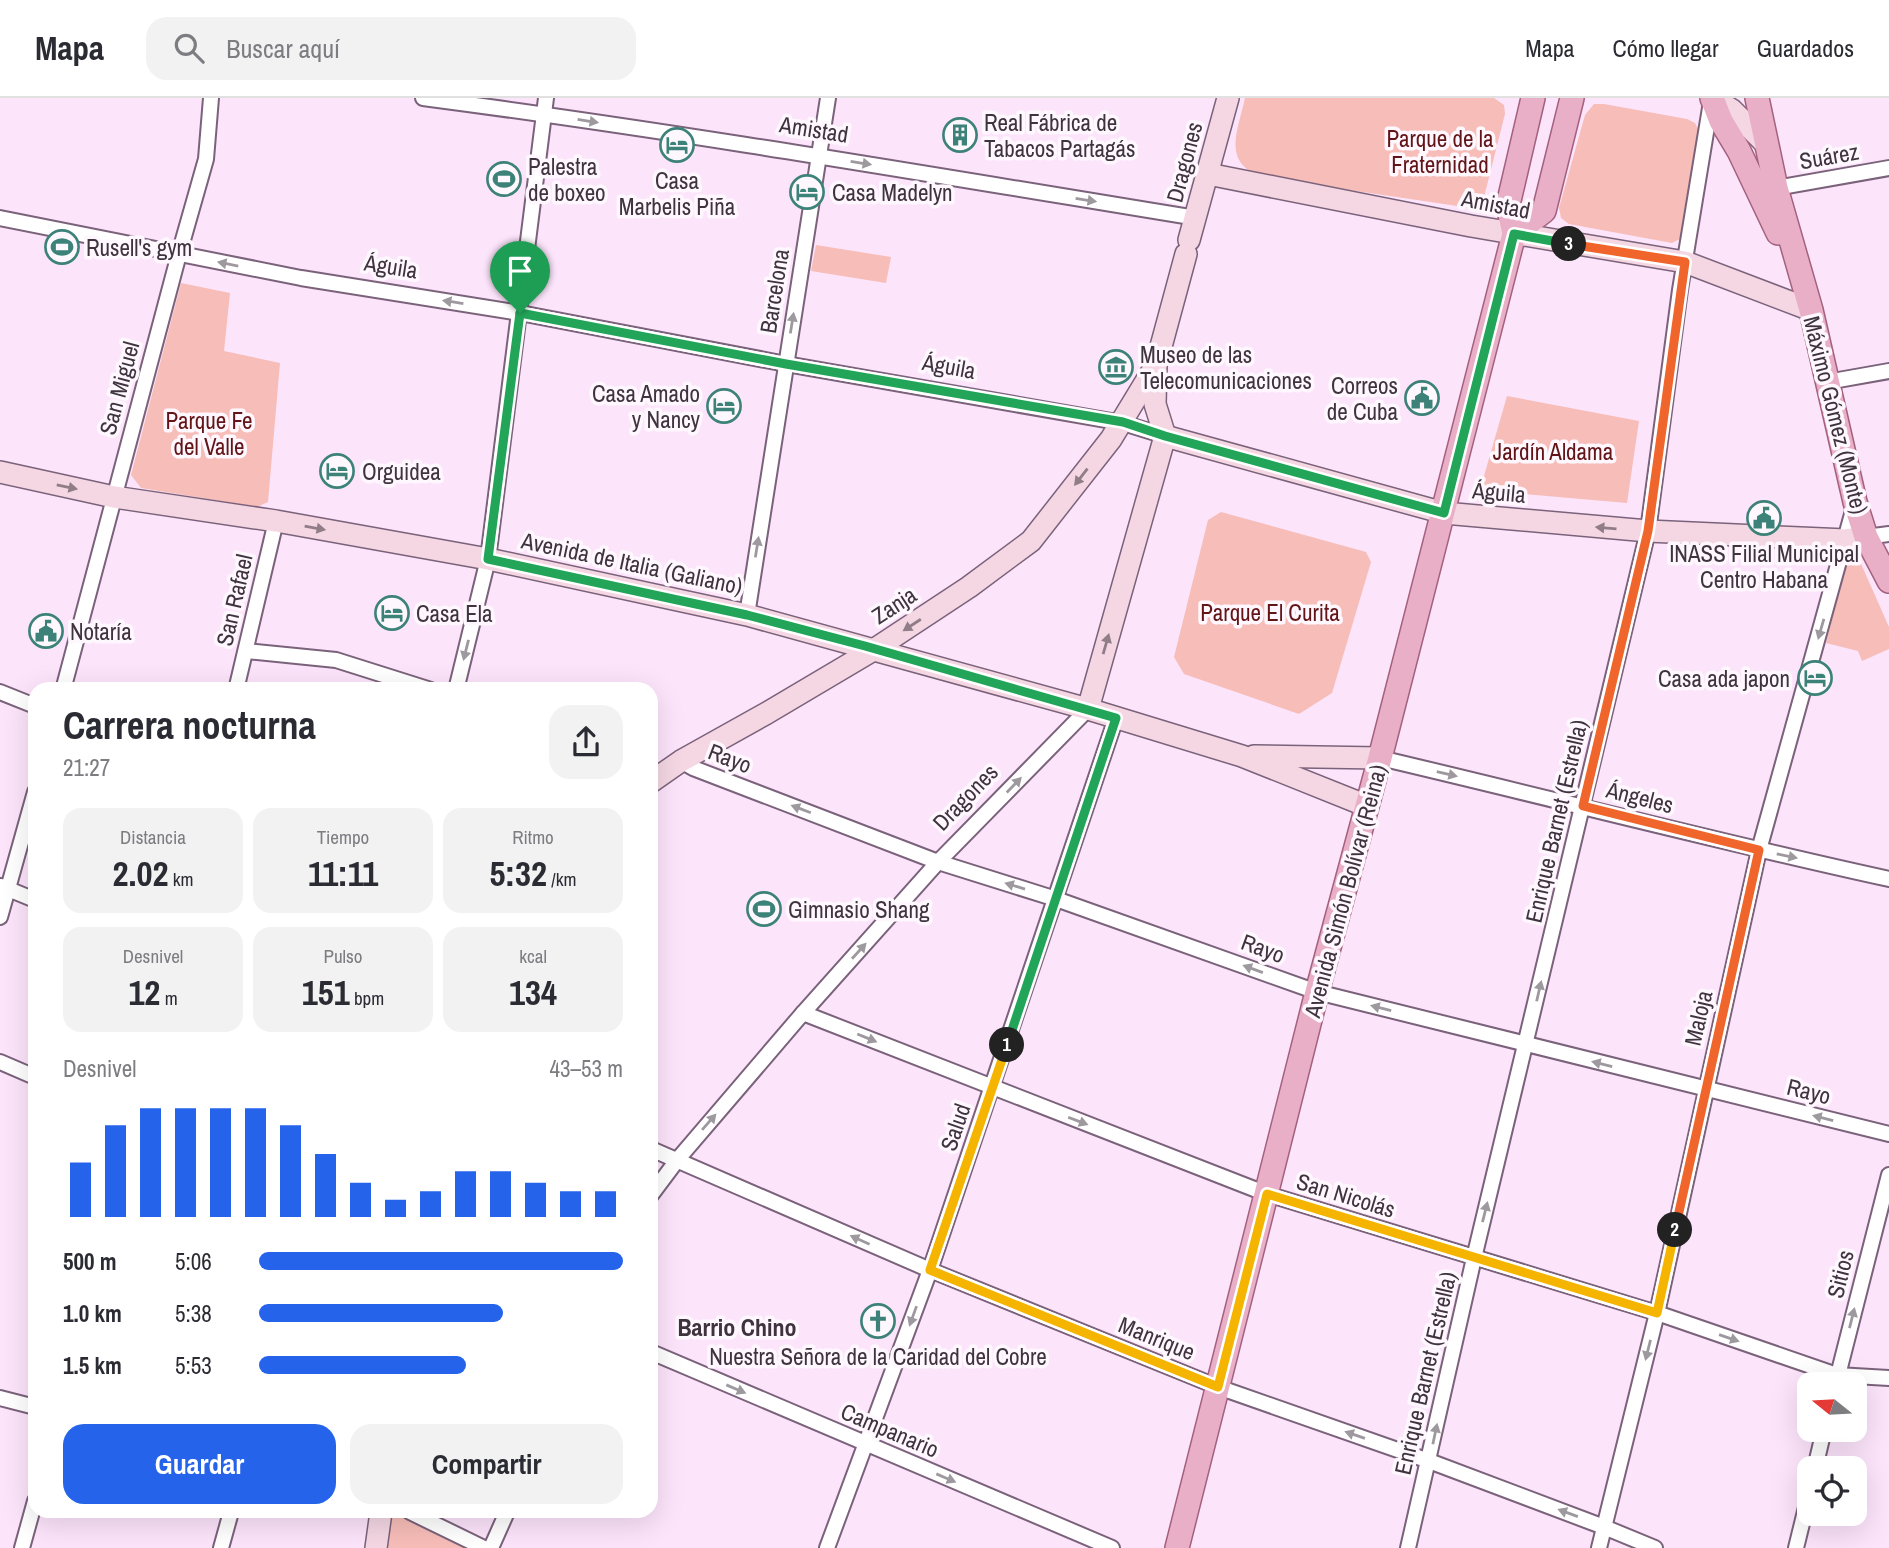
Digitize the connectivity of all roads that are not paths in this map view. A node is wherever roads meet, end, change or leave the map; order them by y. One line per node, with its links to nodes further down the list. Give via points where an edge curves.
1 (211, 98): 19 (street, San Miguel, via 206,159)
2 (423, 98): 10 (street, Amistad)
3 (546, 98): 10 (street)
4 (828, 98): 12 (street, Barcelona)
5 (1228, 98): 14 (main road, Dragones)
6 (1534, 98): 18 (main road, Avenida Simón Bolívar (Reina), via 1508,205)
7 (1572, 98): 18 (main road, via 1544,211)
8 (1712, 98): 11 (main road, via 1732,110); 20 (street, Enrique Barnet (Estrella)); 21 (main road, Máximo Gómez (Monte))
9 (1757, 98): 11 (main road, Máximo Gómez (Monte))
10 (544, 114): 12 (street, Amistad, one-way to 12); 23 (street)
11 (1766, 144): 15 (main road, Máximo Gómez (Monte))
12 (818, 156): 17 (street, Amistad, one-way to 17); 24 (street, Barcelona, one-way to 12)
13 (1889, 168): 15 (street, Suárez)
14 (1208, 174): 17 (main road, Dragones); 18 (main road, Amistad)
15 (1776, 188): 21 (main road, Máximo Gómez (Monte))
16 (0, 218): 19 (street, Águila)
17 (1196, 218): 25 (main road, Dragones)
18 (1514, 234): 20 (main road, Amistad); 32 (main road, Avenida Simón Bolívar (Reina))
19 (178, 254): 23 (street, Águila, one-way to 19); 31 (street, San Miguel)
20 (1685, 262): 22 (main road, Amistad); 34 (street, Enrique Barnet (Estrella))
21 (1804, 286): 22 (main road, Máximo Gómez (Monte))
22 (1811, 310): 27 (main road, Máximo Gómez (Monte))
23 (520, 313): 24 (street, Águila); 36 (street)
24 (786, 364): 28 (street, Águila); 38 (street, Barcelona, one-way to 24)
25 (1156, 365): 28 (main road, Dragones); 29 (main road, Dragones, via 1155,404)
26 (1889, 370): 27 (street)
27 (1827, 382): 35 (main road, Máximo Gómez (Monte))
28 (1123, 422): 29 (street, Águila); 39 (main road, Zanja, one-way to 39, via 1031,541)
29 (1165, 436): 32 (main road, Águila); 47 (main road, Dragones, one-way to 29)
30 (0, 472): 31 (main road, Avenida de Italia (Galiano), one-way to 31)
31 (114, 497): 33 (main road, Avenida de Italia (Galiano)); 41 (street, San Miguel)
32 (1444, 513): 34 (main road, Águila, one-way to 32); 50 (main road, Avenida Simón Bolívar (Reina))
33 (276, 521): 36 (main road, Avenida de Italia (Galiano), one-way to 36); 40 (street, San Rafael)
34 (1648, 531): 35 (main road, Águila); 53 (street, Enrique Barnet (Estrella))
35 (1867, 537): 37 (main road, Máximo Gómez (Monte)); 55 (street, Maloja, one-way to 55)
36 (488, 559): 38 (main road, Avenida de Italia (Galiano)); 44 (street, one-way to 44)
37 (1889, 581)
38 (747, 615): 39 (main road, Avenida de Italia (Galiano))
39 (875, 649): 47 (main road, Avenida de Italia (Galiano)); 51 (main road, Zanja, via 767,713)
40 (246, 652): 42 (street, San Rafael); 43 (street, via 336,660)
41 (65, 682)
42 (238, 682)
43 (406, 682)
44 (458, 682)
45 (0, 692): 46 (street)
46 (28, 703)
47 (1088, 709): 48 (main road, Avenida de Italia (Galiano)); 56 (street, Dragones, one-way to 47)
48 (1116, 718): 49 (main road, Avenida de Italia (Galiano)); 60 (street, Salud)
49 (1242, 756): 50 (main road, Avenida de Italia (Galiano)); 52 (main road, Avenida de Italia (Galiano))
50 (1380, 758): 52 (main road, Avenida Simón Bolívar (Reina)); 53 (street, Ángeles, one-way to 53)
51 (667, 764): 56 (street, Rayo, one-way to 51, via 693,768)
52 (1367, 806): 62 (main road, Avenida Simón Bolívar (Reina))
53 (1583, 806): 55 (street, Ángeles); 64 (street, Enrique Barnet (Estrella), one-way to 53)
54 (28, 813): 58 (street)
55 (1759, 850): 57 (street, Ángeles, one-way to 57); 68 (street, Maloja)
56 (938, 862): 60 (street, Rayo, one-way to 56); 63 (street, Dragones, one-way to 56)
57 (1889, 879)
58 (4, 887): 59 (street); 61 (street)
59 (28, 897)
60 (1056, 898): 62 (street, Rayo, one-way to 60); 67 (street, Salud)
61 (0, 917)
62 (1317, 992): 64 (street, Rayo, one-way to 62); 74 (main road, Avenida Simón Bolívar (Reina))
63 (803, 1013): 67 (street, San Nicolás, one-way to 67); 71 (street, Dragones, one-way to 63)
64 (1526, 1045): 68 (street, Rayo, one-way to 64); 75 (street, Enrique Barnet (Estrella), one-way to 64)
65 (0, 1062): 66 (street)
66 (28, 1074)
67 (993, 1088): 74 (street, San Nicolás, one-way to 74); 76 (street, Salud)
68 (1705, 1089): 69 (street, Rayo, one-way to 68); 77 (street, Maloja)
69 (1889, 1133)
70 (658, 1152): 71 (street, Manrique)
71 (678, 1159): 73 (street, Dragones); 76 (street, Manrique, one-way to 71)
72 (1889, 1175): 80 (street, Sitios, one-way to 72)
73 (658, 1186)
74 (1267, 1194): 75 (street, San Nicolás); 83 (main road, Avenida Simón Bolívar (Reina))
75 (1474, 1258): 77 (street, San Nicolás); 87 (street, Enrique Barnet (Estrella), one-way to 75)
76 (930, 1270): 83 (street, Manrique); 86 (street, Salud, one-way to 86)
77 (1657, 1313): 79 (street, San Nicolás, one-way to 79); 94 (street, Maloja, one-way to 94)
78 (658, 1355): 86 (street, Campanario, one-way to 86)
79 (1815, 1372)
80 (1838, 1372)
81 (1889, 1378): 82 (street, San Nicolás)
82 (1867, 1379)
83 (1218, 1387): 87 (street, Manrique, one-way to 83); 102 (main road, Avenida Simón Bolívar (Reina))
84 (0, 1398): 85 (street)
85 (28, 1405)
86 (866, 1445): 100 (street, Salud); 101 (street, Campanario, one-way to 101)
87 (1429, 1461): 94 (street, Manrique, one-way to 87); 103 (street, Enrique Barnet (Estrella))
88 (30, 1518): 95 (street)
89 (229, 1518): 96 (street)
90 (380, 1518): 97 (main road)
91 (422, 1518): 98 (street)
92 (504, 1518): 99 (street)
93 (1801, 1526): 106 (street)
94 (1604, 1527): 104 (street, Maloja); 105 (street, Manrique)
95 (22, 1548)
96 (221, 1548)
97 (376, 1548)
98 (484, 1548)
99 (491, 1548)
100 (827, 1548)
101 (1112, 1548)
102 (1177, 1548)
103 (1408, 1548)
104 (1599, 1548)
105 (1654, 1548)
106 (1796, 1548)

